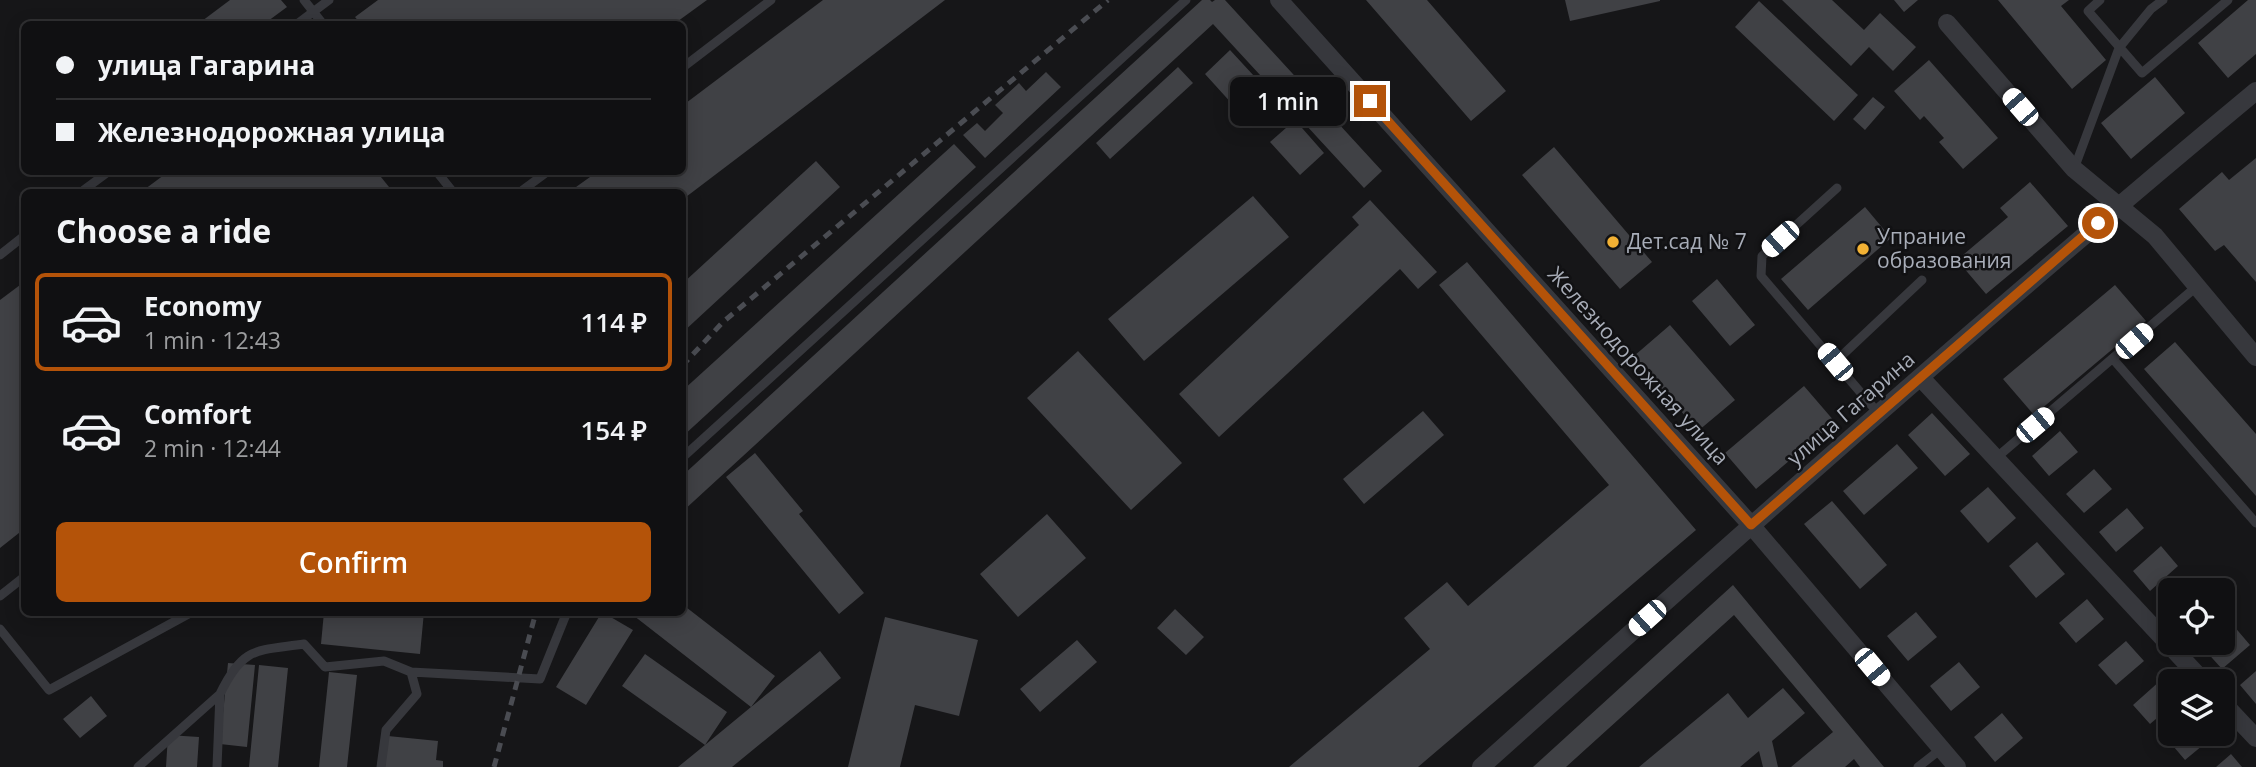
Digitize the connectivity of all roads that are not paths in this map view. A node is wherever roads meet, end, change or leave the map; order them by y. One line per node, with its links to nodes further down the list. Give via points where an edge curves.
1 (304, 0): 9 (lane)
2 (329, 0): 9 (lane)
3 (771, 0): 14 (lane)
4 (1186, 0): 34 (lane)
5 (1279, 0): 37 (street, Железнодорожная улица)
6 (2100, 0): 13 (lane, via 2088,11)
7 (2163, 0): 13 (lane)
8 (2228, 0): 13 (lane, via 2142,73)
9 (313, 12): 10 (lane); 11 (lane)
10 (301, 21)
11 (320, 21)
12 (1947, 23): 16 (street)
13 (2119, 48): 16 (lane)
14 (686, 65)
15 (2256, 91): 24 (street, улица Гагарина)
16 (2074, 169): 24 (street)
17 (104, 175): 21 (lane)
18 (439, 175): 22 (lane)
19 (543, 175): 23 (lane)
20 (1837, 188): 31 (lane, via 1762,256 1761,276)
21 (85, 189)
22 (451, 189)
23 (524, 189)
24 (2117, 206): 28 (street, via 2155,236); 32 (street, улица Гагарина)
25 (21, 238): 26 (lane)
26 (0, 255)
27 (1922, 280): 31 (lane)
28 (2196, 286): 29 (street); 30 (lane)
29 (2256, 357)
30 (2113, 359): 35 (lane); 36 (lane)
31 (1835, 362): 33 (lane)
32 (1921, 378): 33 (street, улица Гагарина); 35 (street)
33 (1879, 415): 37 (street, улица Гагарина)
34 (686, 454)
35 (1996, 458): 43 (street)
36 (2256, 523)
37 (1751, 525): 48 (street, Железнодорожная улица); 52 (street, улица Гагарина)
38 (21, 579): 39 (lane)
39 (0, 596)
40 (185, 616): 42 (lane, via 50,690)
41 (565, 616): 44 (lane, via 540,679)
42 (0, 629)
43 (2192, 669)
44 (411, 672): 45 (lane, via 384,662 325,667 304,644 250,652 230,672); 51 (lane, via 417,694 386,730)
45 (220, 694): 49 (lane); 50 (lane)
46 (2235, 716): 47 (street)
47 (2256, 738)
48 (1941, 749): 53 (lane); 54 (street, Железнодорожная улица)
49 (138, 767)
50 (218, 767)
51 (381, 767)
52 (1481, 767)
53 (1918, 767)
54 (1957, 767)

